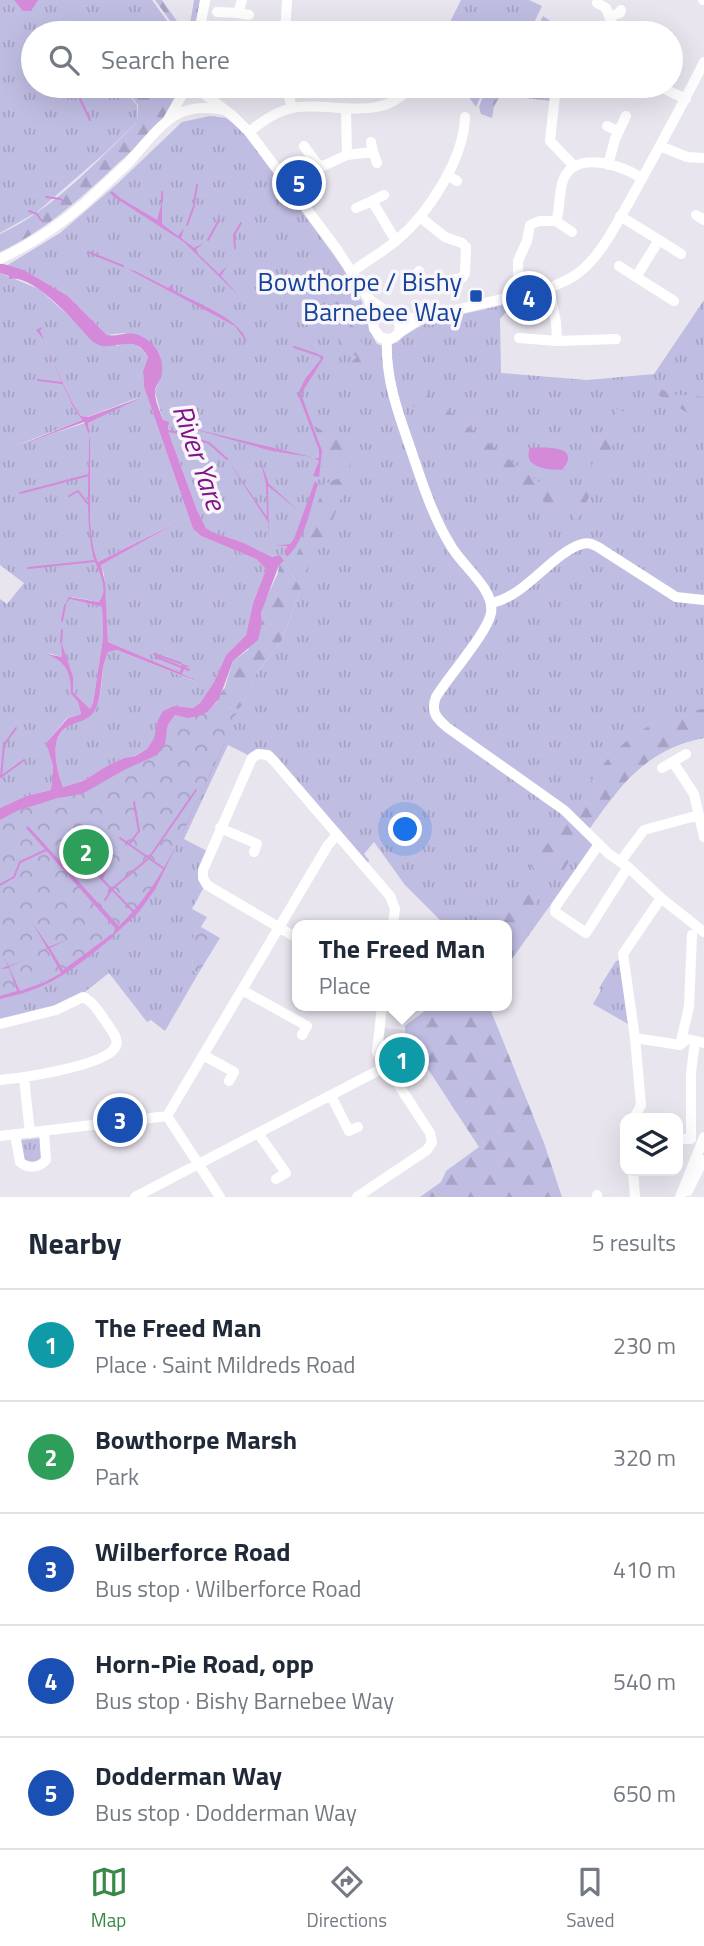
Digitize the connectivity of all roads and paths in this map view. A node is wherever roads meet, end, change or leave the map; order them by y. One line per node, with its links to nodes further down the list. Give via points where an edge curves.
1 (205, 0): 8 (street)
2 (242, 0): 6 (street, via 243,14)
3 (287, 0): 9 (street)
4 (597, 3): 7 (street, via 606,8)
5 (621, 10): 7 (street)
6 (217, 12)
7 (611, 20)
8 (201, 21)
9 (286, 21)
10 (704, 62): 11 (street)
11 (700, 78): 20 (street)
12 (179, 98): 27 (street)
13 (183, 98): 22 (street, via 182,104)
14 (203, 98): 22 (street)
15 (212, 98): 23 (street)
16 (289, 98): 21 (street)
17 (396, 98): 24 (street)
18 (555, 98): 37 (street, via 550,141)
19 (683, 98): 20 (street)
20 (686, 99): 32 (street)
21 (292, 108): 24 (street); 30 (street, via 265,119)
22 (193, 109): 23 (street); 27 (street)
23 (226, 110): 30 (street)
24 (346, 110): 33 (street)
25 (626, 116): 29 (street)
26 (465, 117): 38 (street)
27 (164, 124): 51 (street, via 67,219)
28 (607, 126): 29 (street)
29 (618, 131): 36 (street)
30 (249, 132): 53 (street)
31 (304, 146): 33 (street, via 323,166)
32 (660, 146): 34 (street, via 687,158); 39 (street)
33 (347, 155): 35 (street, via 372,147)
34 (704, 158)
35 (377, 163)
36 (608, 164): 37 (street); 39 (street, via 631,170)
37 (574, 166): 46 (street, via 564,179)
38 (447, 176): 40 (street); 44 (street)
39 (642, 179): 45 (street)
40 (457, 181)
41 (384, 195): 42 (street)
42 (372, 201): 43 (street); 49 (street)
43 (356, 208)
44 (420, 217): 49 (street); 55 (street, via 466,247 465,273 462,278 429,284 419,276)
45 (624, 219): 48 (street); 56 (street, via 584,269)
46 (556, 221): 47 (street); 57 (street, via 528,224 527,242 518,261)
47 (572, 232)
48 (659, 240): 50 (street); 54 (street)
49 (396, 241): 53 (street)
50 (681, 254)
51 (1, 259)
52 (619, 266): 54 (street)
53 (352, 272): 58 (street)
54 (636, 277): 59 (street)
55 (408, 288)
56 (549, 288): 57 (street); 67 (street)
57 (523, 293): 61 (street)
58 (369, 299): 60 (street); 62 (street)
59 (674, 301)
60 (394, 316): 61 (street); 62 (street, via 381,316); 63 (street)
61 (421, 318): 63 (street)
62 (375, 323): 65 (street, via 376,333)
63 (399, 331): 65 (street)
64 (526, 334): 67 (street, via 544,342)
65 (387, 339): 69 (street, via 394,399 428,500 453,550)
66 (616, 339): 67 (street)
67 (557, 341)
68 (704, 600): 69 (street, via 676,597 587,543 573,548 509,597)
69 (492, 603): 78 (street, via 489,621 436,697 434,713 448,728 569,814)
70 (686, 754): 71 (street)
71 (673, 762): 72 (street); 73 (street, via 694,794)
72 (662, 768)
73 (699, 815): 75 (street); 79 (street, via 644,830)
74 (220, 828): 76 (street, via 254,755 264,753); 77 (street); 82 (street, via 203,870 207,885)
75 (703, 833)
76 (337, 835): 81 (street, via 390,896); 82 (street)
77 (257, 844)
78 (599, 844): 79 (street); 79 (street, via 555,912 586,933)
79 (624, 864): 80 (street)
80 (661, 898): 83 (street); 92 (street, via 623,954)
81 (394, 920)
82 (278, 927): 85 (street); 88 (street)
83 (704, 932)
84 (692, 934): 86 (street)
85 (292, 935)
86 (691, 976): 87 (street); 94 (street)
87 (704, 977)
88 (242, 990): 91 (street); 95 (street)
89 (381, 1011): 96 (street, via 377,1052)
90 (0, 1024): 98 (street, via 56,1010 83,997 114,1033 114,1050 90,1062)
91 (307, 1027)
92 (635, 1038): 94 (street); 101 (street, via 641,1105)
93 (699, 1042): 94 (street, via 687,1039); 110 (street, via 691,1073 691,1139)
94 (680, 1045)
95 (203, 1055): 97 (street); 102 (street)
96 (385, 1067): 100 (street); 117 (street, via 432,1142)
97 (234, 1073)
98 (24, 1078): 99 (street); 105 (street)
99 (0, 1080)
100 (331, 1096): 103 (street); 106 (street)
101 (637, 1113)
102 (167, 1116): 104 (street); 112 (street)
103 (349, 1131)
104 (44, 1132): 105 (street); 107 (street, via 46,1160 29,1167 20,1161)
105 (30, 1133): 107 (street)
106 (258, 1133): 112 (street); 114 (street, via 290,1170)
107 (15, 1134): 108 (street)
108 (0, 1136)
109 (704, 1137): 119 (street)
110 (683, 1139)
111 (704, 1159): 120 (street); 121 (street)
112 (198, 1164): 115 (street); 116 (street)
113 (633, 1176): 118 (street)
114 (276, 1179)
115 (135, 1197)
116 (220, 1197)
117 (357, 1197)
118 (635, 1197)
119 (680, 1197)
120 (686, 1197)
121 (692, 1197)

